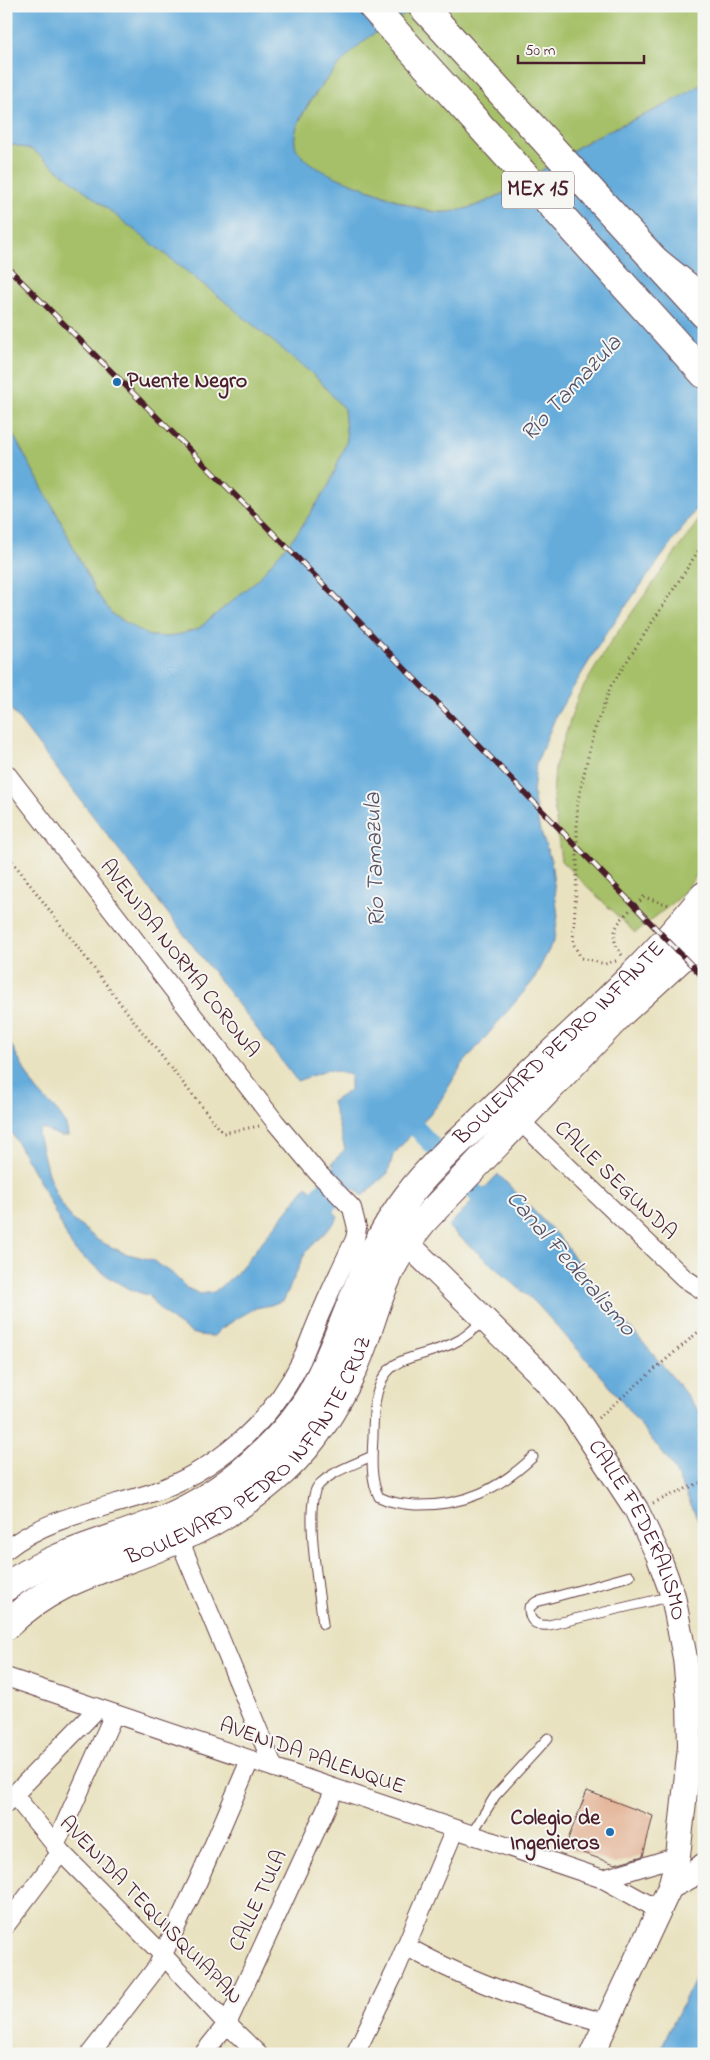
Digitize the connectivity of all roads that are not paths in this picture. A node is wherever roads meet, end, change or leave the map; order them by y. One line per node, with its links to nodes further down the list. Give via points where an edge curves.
1 (372, 6): 6 (main road, MEX 15)
2 (422, 6): 3 (main road, MEX 15)
3 (652, 258): 4 (main road); 5 (main road, MEX 15)
4 (704, 300)
5 (704, 314)
6 (704, 374)
7 (6, 772): 21 (street, AVENIDA NORMA CORONA, via 276,1123 352,1208 357,1228 300,1362 264,1417 244,1437 217,1459 181,1480 74,1516 42,1529)
8 (697, 904): 13 (main road, BOULEVARD PEDRO INFANTE, via 635,972 472,1128)
9 (704, 937): 11 (main road, BOULEVARD PEDRO INFANTE)
10 (704, 947): 11 (main road)
11 (622, 1012): 12 (main road, BOULEVARD PEDRO INFANTE)
12 (519, 1120): 14 (main road, BOULEVARD PEDRO INFANTE); 16 (street, CALLE SEGUNDA, via 684,1278)
13 (413, 1190): 23 (main road, BOULEVARD PEDRO INFANTE CRUZ, via 397,1210 366,1265 317,1384 297,1415 252,1464 209,1496 165,1519 68,1553)
14 (430, 1215): 15 (main road, BOULEVARD PEDRO INFANTE CRUZ)
15 (406, 1242): 17 (main road, CALLE FEDERALISMO); 20 (main road, BOULEVARD PEDRO INFANTE CRUZ, via 392,1266 354,1366 332,1410 310,1441 285,1469 253,1496)
16 (704, 1291)
17 (483, 1318): 18 (lane, via 479,1325 454,1344 402,1361 385,1375 375,1400); 24 (main road, CALLE FEDERALISMO, via 538,1372 579,1421 636,1510)
18 (372, 1456): 19 (lane, via 375,1490 379,1497 397,1503 424,1505 474,1497 504,1481); 25 (lane, via 323,1481 313,1494 311,1504)
19 (533, 1457)
20 (179, 1539): 26 (main road, BOULEVARD PEDRO INFANTE CRUZ, via 81,1576 47,1593); 31 (street)
21 (6, 1550)
22 (630, 1576): 24 (lane, via 536,1602 529,1608 529,1616 540,1626 548,1625)
23 (6, 1587)
24 (673, 1596): 36 (main road, CALLE FEDERALISMO, via 686,1658 690,1747)
25 (323, 1624)
26 (6, 1626)
27 (6, 1677): 28 (street, AVENIDA PALENQUE)
28 (106, 1711): 30 (street, AVENIDA PALENQUE); 33 (street); 35 (street)
29 (548, 1738): 34 (lane)
30 (250, 1760): 31 (street, AVENIDA PALENQUE); 42 (street)
31 (274, 1768): 32 (street, AVENIDA PALENQUE)
32 (335, 1789): 34 (street, AVENIDA PALENQUE); 44 (street, CALLE TULA)
33 (10, 1799): 35 (street, AVENIDA TEQUISQUIAPAN)
34 (463, 1832): 38 (street, AVENIDA PALENQUE); 41 (street)
35 (58, 1849): 40 (street); 42 (street, AVENIDA TEQUISQUIAPAN)
36 (678, 1856): 37 (main road, CALLE FEDERALISMO); 38 (street)
37 (688, 1876): 39 (main road, CALLE FEDERALISMO)
38 (603, 1880): 39 (street, AVENIDA PALENQUE)
39 (659, 1910): 43 (main road, CALLE FEDERALISMO)
40 (6, 1925)
41 (406, 1946): 43 (street, via 436,1964 478,1982); 48 (street)
42 (163, 1955): 44 (street, AVENIDA TEQUISQUIAPAN); 45 (street)
43 (606, 2023): 49 (main road, CALLE FEDERALISMO)
44 (227, 2024): 46 (street, CALLE TULA); 47 (street, AVENIDA TEQUISQUIAPAN)
45 (90, 2054)
46 (203, 2054)
47 (258, 2054)
48 (355, 2054)
49 (592, 2054)

